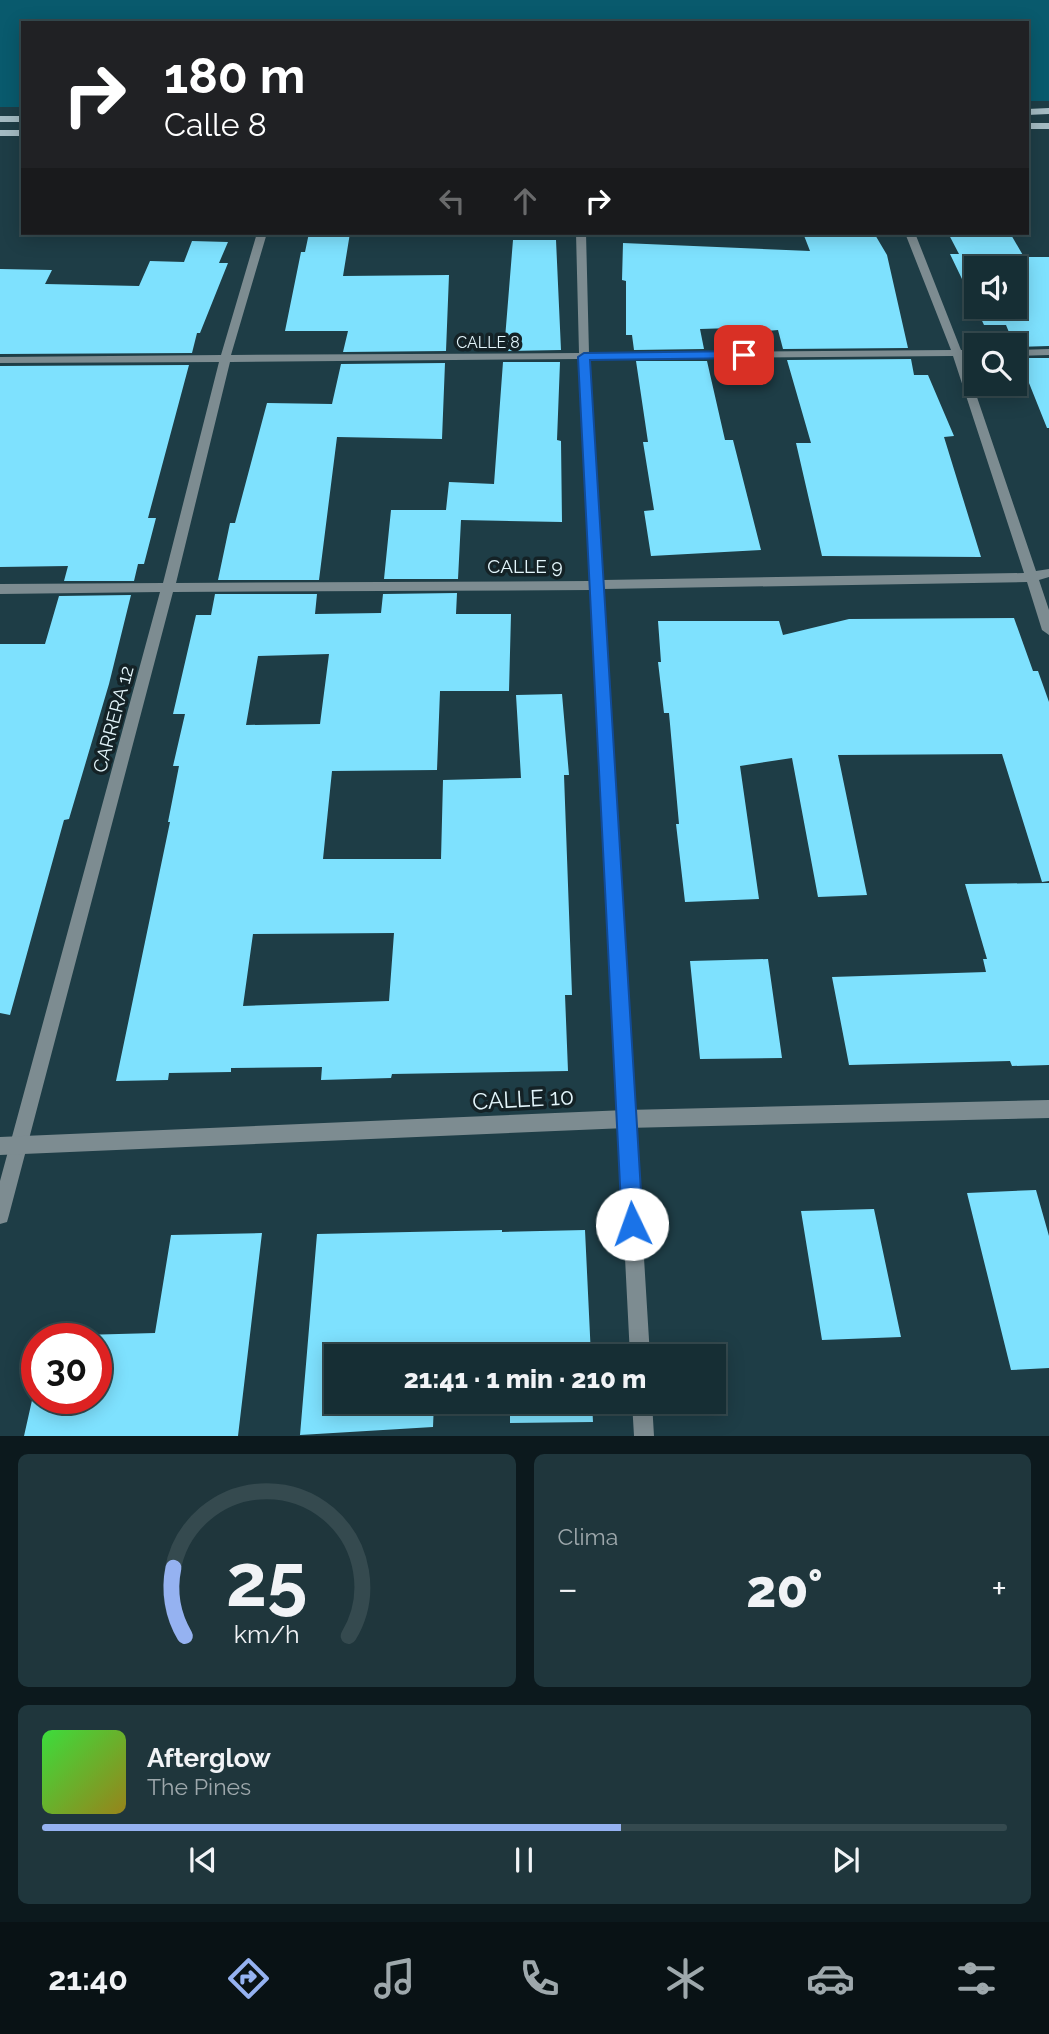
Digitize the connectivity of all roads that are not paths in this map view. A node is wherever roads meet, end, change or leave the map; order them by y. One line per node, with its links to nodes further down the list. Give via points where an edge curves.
1 (1029, 111): 2 (main road)
2 (1049, 111)
3 (0, 119): 4 (main road)
4 (21, 119)
5 (1029, 126): 6 (main road)
6 (1049, 126)
7 (0, 133): 8 (main road)
8 (21, 133)
9 (261, 235): 17 (street, CARRERA 12)
10 (581, 235): 16 (street)
11 (911, 235): 14 (street)
12 (1027, 352): 13 (street)
13 (1049, 352)
14 (957, 353): 15 (street, CALLE 8); 16 (street, CALLE 8); 20 (street)
15 (964, 353)
16 (584, 357): 17 (street, CALLE 8); 21 (street)
17 (225, 359): 18 (street, CALLE 8); 22 (street, CARRERA 12)
18 (0, 360)
19 (1049, 573): 20 (street, CALLE 9)
20 (1030, 577): 21 (street, CALLE 9); 24 (street)
21 (599, 585): 22 (street, CALLE 9); 26 (street)
22 (168, 588): 23 (street, CALLE 9); 27 (street, CARRERA 12)
23 (0, 589)
24 (1049, 630)
25 (1049, 1109): 26 (street, CALLE 10)
26 (626, 1119): 27 (street, CALLE 10); 29 (street)
27 (8, 1146): 28 (street, CARRERA 12)
28 (0, 1215)
29 (639, 1344)
30 (643, 1414): 31 (street)
31 (644, 1436)

